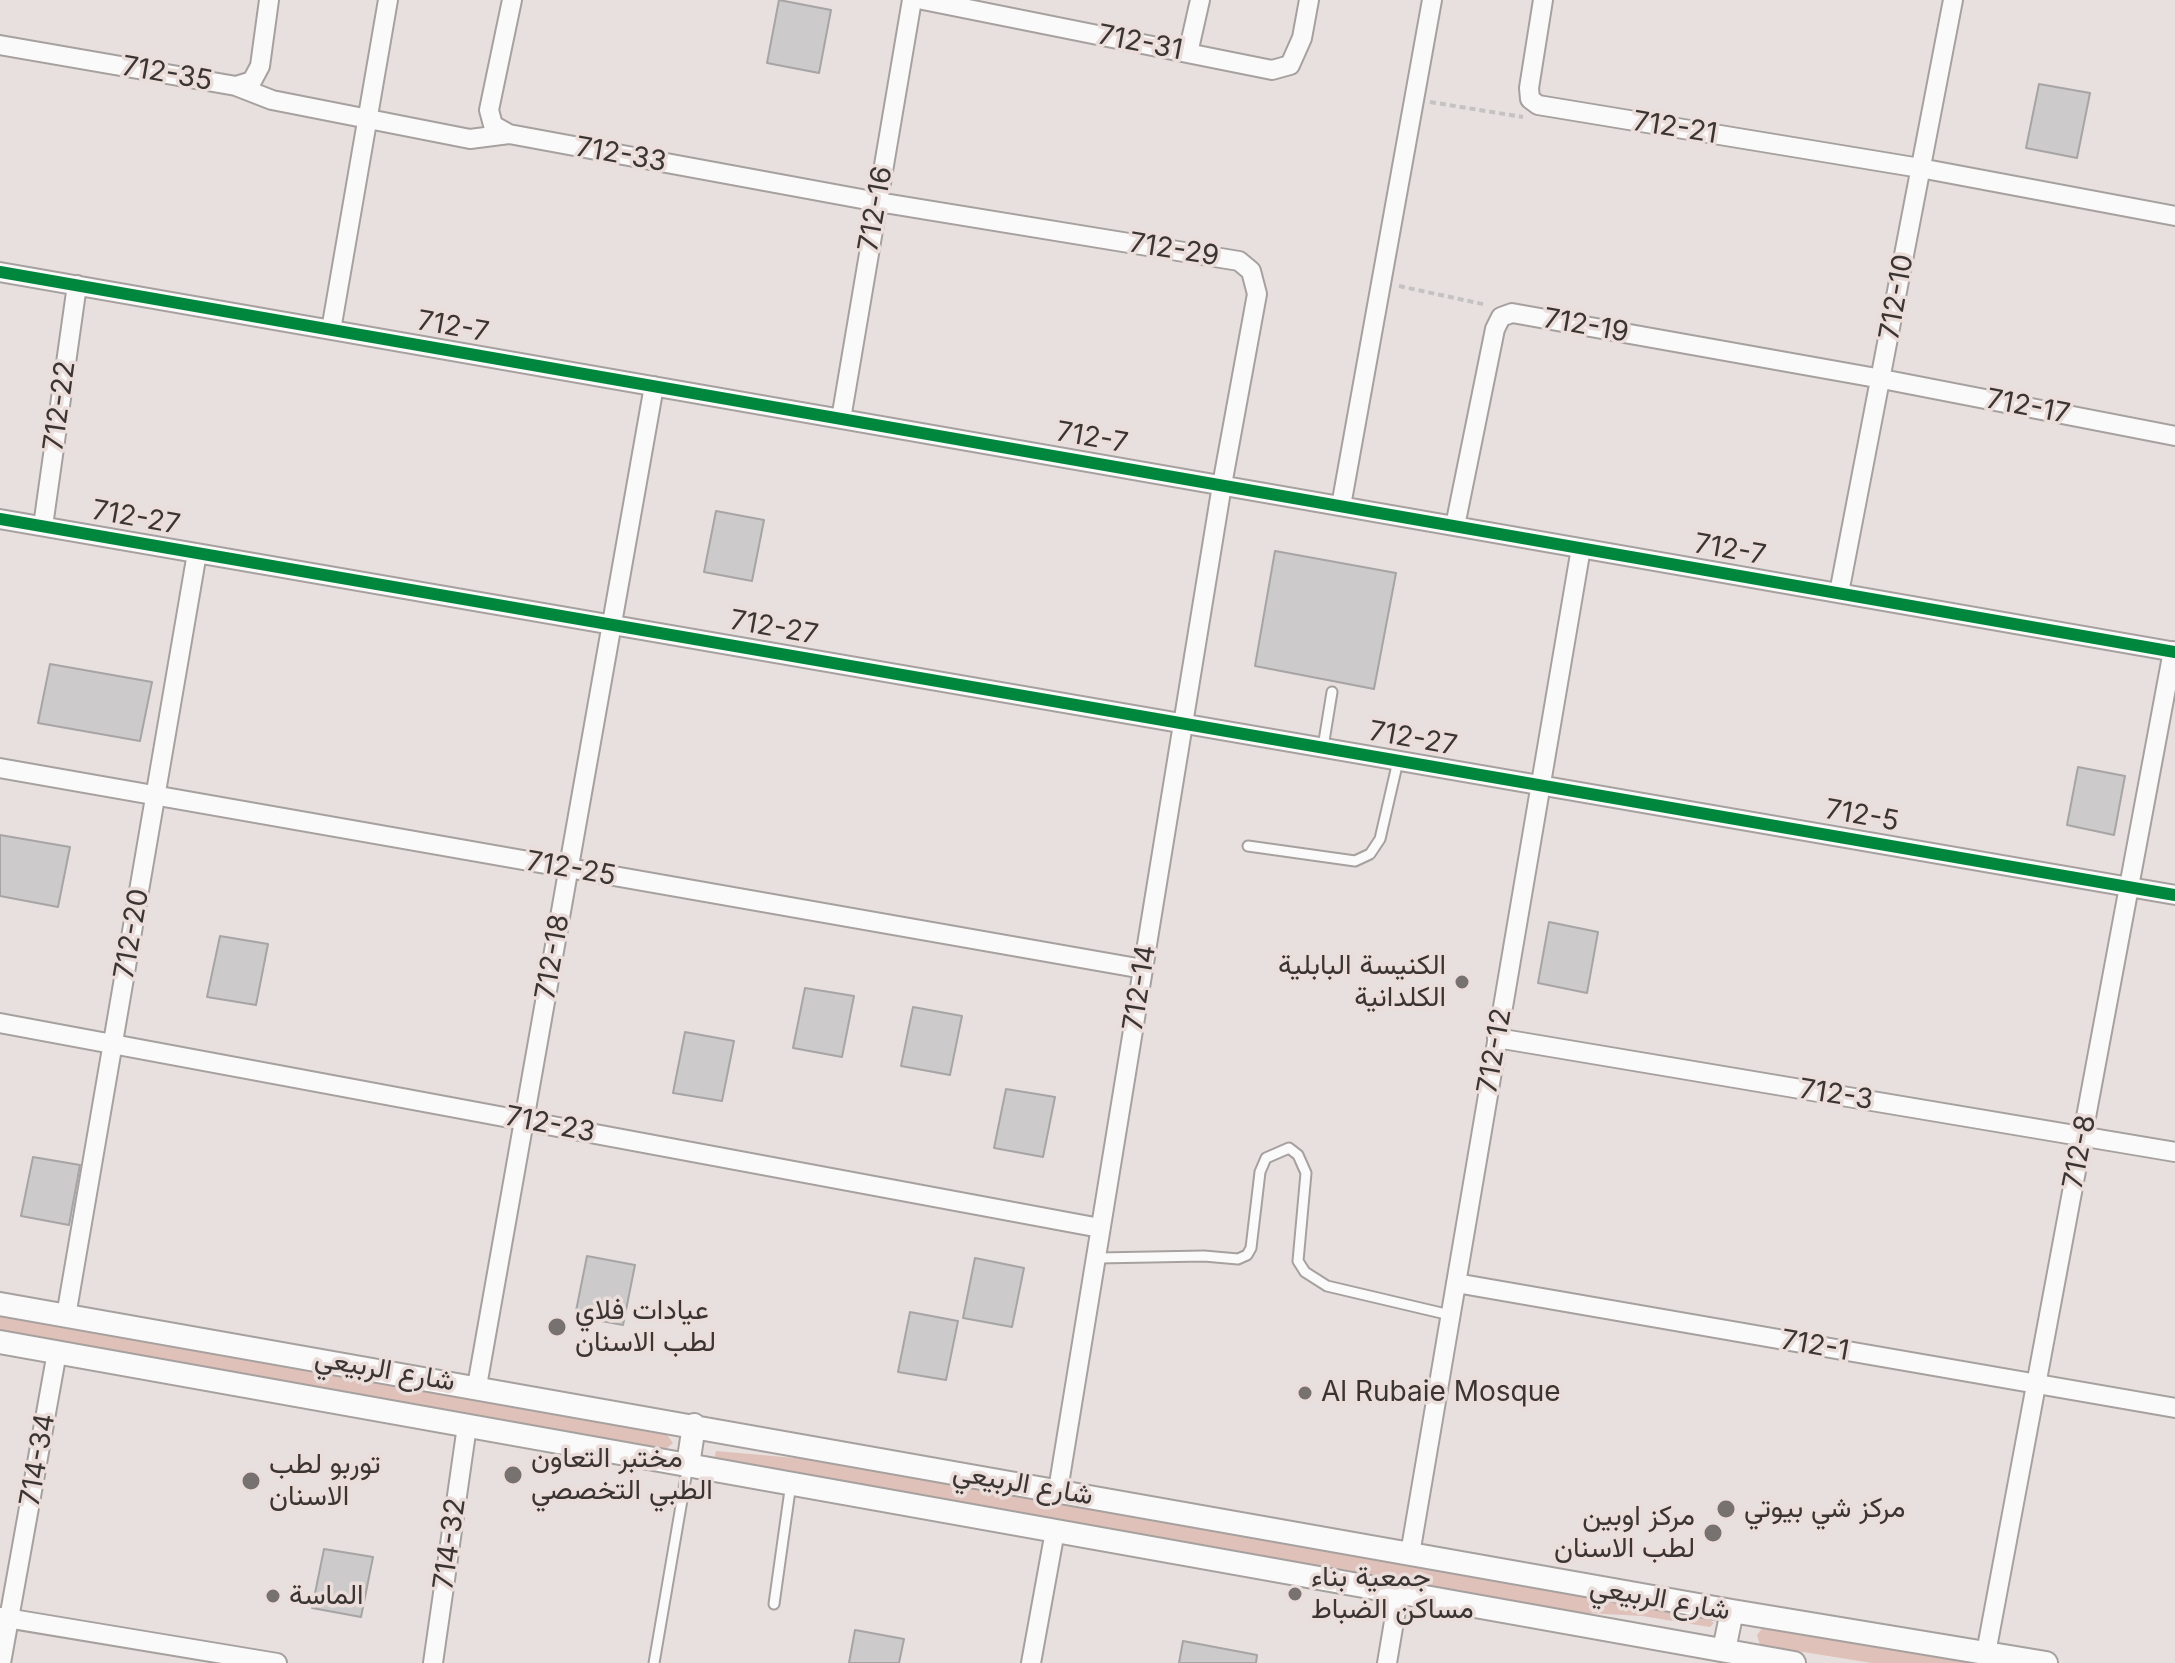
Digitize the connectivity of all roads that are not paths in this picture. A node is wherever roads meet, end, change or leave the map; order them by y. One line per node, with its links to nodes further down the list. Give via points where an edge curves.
1 (269, 0): 13 (street, 712-35, via 260,66 252,81)
2 (388, 0): 14 (street)
3 (512, 0): 15 (street, via 489,110 493,125)
4 (912, 0): 17 (street, 712-16)
5 (923, 0): 12 (street, 712-31)
6 (1200, 0): 12 (street)
7 (1309, 0): 12 (street, 712-31, via 1290,65 1272,70)
8 (1432, 0): 27 (street)
9 (1543, 0): 16 (street, 712-21, via 1529,88 1530,99 1538,105)
10 (1953, 0): 16 (street, 712-10)
11 (0, 45): 13 (street, 712-35)
12 (1188, 53)
13 (236, 86): 14 (street, 712-33, via 272,100)
14 (368, 118): 15 (street, 712-33, via 470,139); 21 (street)
15 (509, 134): 17 (street, 712-33)
16 (1920, 168): 18 (street); 22 (street, 712-10)
17 (878, 202): 24 (street, 712-16); 26 (street, 712-29, via 1239,261 1251,271 1257,294)
18 (2175, 216)
19 (0, 272): 20 (street, 712-7)
20 (77, 285): 21 (street, 712-7); 29 (street, 712-22)
21 (331, 330): 23 (street, 712-7)
22 (1882, 379): 25 (street, 712-17); 30 (street, 712-19, via 1512,313 1501,317 1495,329); 33 (street, 712-10)
23 (654, 386): 24 (street, 712-7); 34 (street, 712-18)
24 (841, 419): 26 (street, 712-7)
25 (2175, 436)
26 (1222, 485): 27 (street, 712-7); 37 (street, 712-14)
27 (1341, 506): 30 (street, 712-7)
28 (0, 519): 29 (street, 712-27)
29 (43, 526): 32 (street, 712-27)
30 (1455, 526): 31 (street, 712-7)
31 (1581, 548): 33 (street, 712-7); 41 (street, 712-12)
32 (197, 553): 34 (street, 712-27); 42 (street, 712-20)
33 (1839, 593): 35 (street, 712-7)
34 (612, 625): 37 (street, 712-27); 44 (street, 712-18)
35 (2174, 652): 45 (street, 712-8)
36 (1332, 692): 38 (lane)
37 (1183, 723): 38 (street, 712-27); 47 (street, 712-14)
38 (1323, 747): 39 (street, 712-27)
39 (1398, 761): 41 (street, 712-27); 43 (lane, via 1380,839 1370,854 1355,861)
40 (0, 768): 42 (street, 712-25)
41 (1540, 785): 45 (street, 712-5); 49 (street, 712-12)
42 (155, 795): 44 (street, 712-25); 50 (street, 712-20)
43 (1248, 846)
44 (569, 868): 47 (street, 712-25); 51 (street, 712-18)
45 (2129, 887): 46 (street, 712-5); 52 (street, 712-8)
46 (2175, 895)
47 (1143, 969): 54 (street, 712-14)
48 (0, 1023): 50 (street, 712-23)
49 (1497, 1038): 52 (street, 712-3); 56 (street, 712-12)
50 (113, 1044): 51 (street, 712-23); 59 (street, 712-20)
51 (524, 1121): 54 (street, 712-23); 63 (street, 712-18)
52 (2083, 1136): 53 (street, 712-3); 62 (street, 712-8)
53 (2175, 1152)
54 (1100, 1228): 55 (street, 712-14)
55 (1098, 1258): 58 (lane, via 1247,1255 1260,1172 1266,1158 1289,1148 1306,1173 1298,1261 1305,1272 1327,1286); 69 (street, 712-14)
56 (1456, 1283): 58 (street, 712-12); 62 (street, 712-1)
57 (0, 1304): 59 (street, شارع الربيعي)
58 (1450, 1315): 71 (street, 712-12)
59 (66, 1316): 63 (street, شارع الربيعي)
60 (0, 1342): 61 (street, شارع الربيعي)
61 (57, 1352): 66 (street, شارع الربيعي); 75 (street, 714-34)
62 (2036, 1384): 64 (street, 712-1); 77 (street, 712-8)
63 (477, 1386): 65 (street, شارع الربيعي)
64 (2175, 1408)
65 (694, 1425): 67 (street); 69 (street, شارع الربيعي)
66 (467, 1426): 67 (street, شارع الربيعي); 80 (street, 714-32)
67 (688, 1465): 68 (street, شارع الربيعي); 81 (lane)
68 (791, 1483): 70 (street, شارع الربيعي); 73 (lane)
69 (1058, 1490): 71 (street, شارع الربيعي)
70 (1055, 1531): 72 (street, شارع الربيعي); 82 (street)
71 (1410, 1554): 74 (street, شارع الربيعي)
72 (1399, 1592): 76 (street, شارع الربيعي); 83 (street)
73 (774, 1604)
74 (1732, 1611): 76 (street); 77 (street, شارع الربيعي)
75 (5, 1617): 78 (street, 714-34); 79 (street)
76 (1724, 1650): 84 (street, شارع الربيعي)
77 (1986, 1653): 85 (street, شارع الربيعي)
78 (1, 1663)
79 (277, 1663)
80 (433, 1663)
81 (654, 1663)
82 (1031, 1663)
83 (1387, 1663)
84 (1794, 1663)
85 (2046, 1663)

